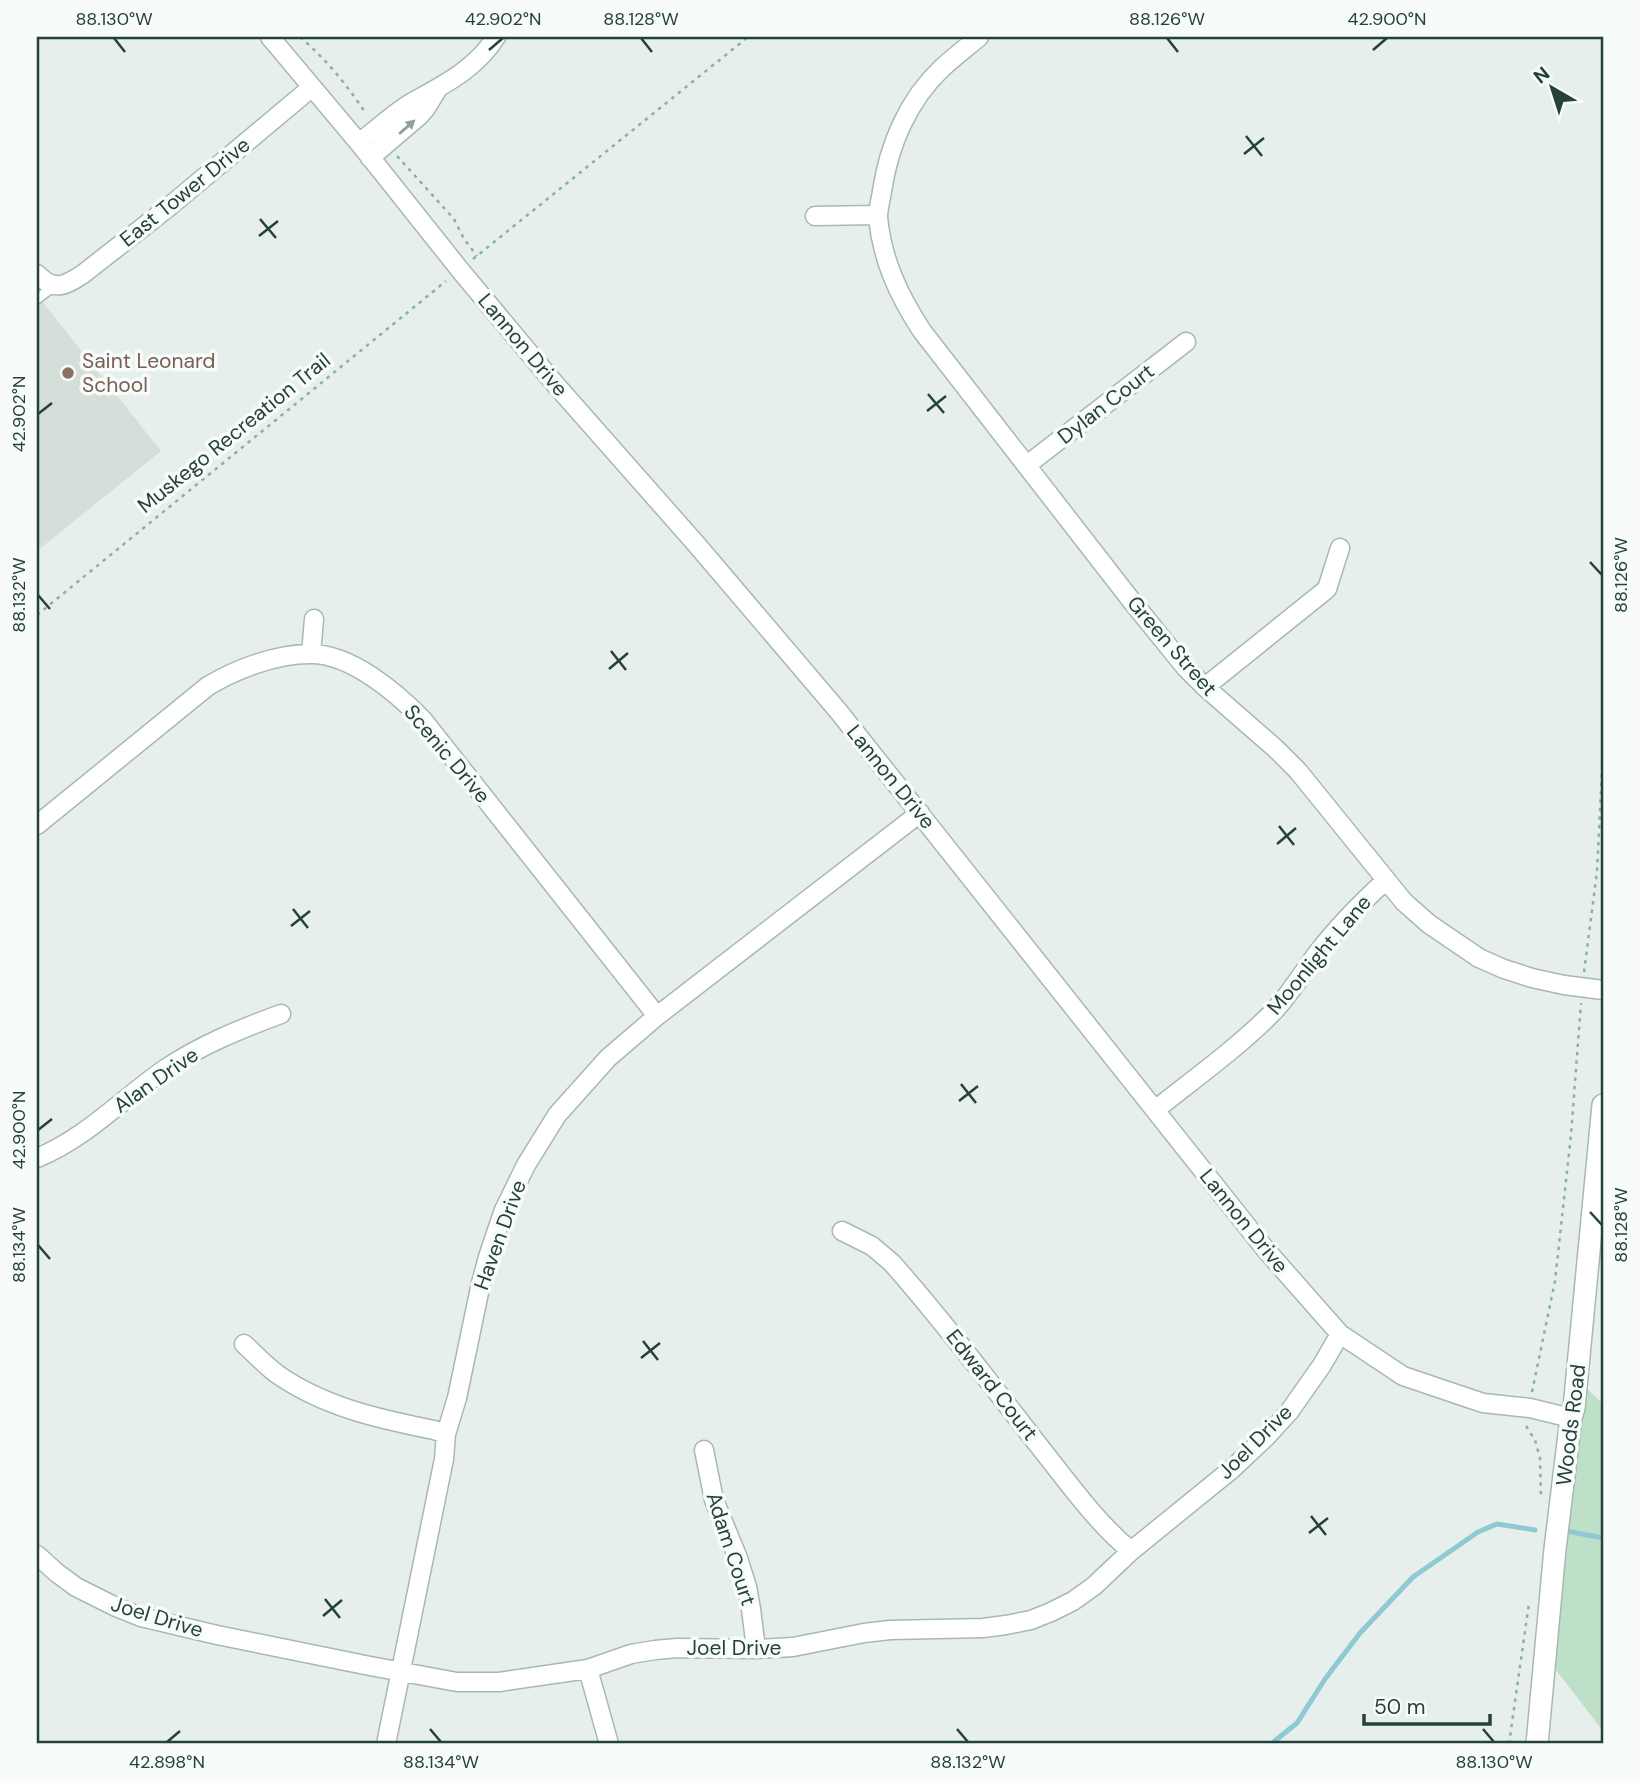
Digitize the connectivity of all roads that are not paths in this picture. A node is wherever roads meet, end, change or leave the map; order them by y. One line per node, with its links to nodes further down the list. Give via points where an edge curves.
1 (270, 37): 4 (street, Lannon Drive)
2 (496, 37): 5 (street, via 474,64 409,104)
3 (979, 37): 6 (street, Green Street, via 941,69 904,120 892,146)
4 (311, 88): 5 (street, Lannon Drive); 9 (street, East Tower Drive, via 83,275)
5 (365, 150): 17 (street, Lannon Drive, via 555,384 706,555)
6 (878, 215): 7 (street); 12 (street, Green Street, via 886,258 905,306)
7 (815, 216)
8 (37, 274): 9 (street)
9 (54, 286): 10 (lane)
10 (37, 299)
11 (1186, 342): 12 (street, Dylan Court)
12 (1027, 465): 16 (street, Green Street, via 1133,604)
13 (1340, 548): 16 (street, via 1327,589)
14 (314, 619): 15 (street)
15 (311, 654): 18 (street, Scenic Drive, via 282,657 225,676); 22 (street, Scenic Drive, via 349,664 416,713)
16 (1205, 687): 19 (street, Green Street, via 1298,771)
17 (920, 813): 22 (street, Haven Drive); 24 (street, Lannon Drive)
18 (37, 825)
19 (1386, 880): 20 (street, Green Street, via 1429,924 1479,958 1532,978); 24 (street, Moonlight Lane, via 1342,922 1270,1015)
20 (1603, 990)
21 (281, 1014): 25 (street, Alan Drive, via 183,1058 84,1132)
22 (657, 1016): 30 (street, Haven Drive, via 573,1096 526,1165 488,1257)
23 (1603, 1105): 29 (street, Woods Road)
24 (1155, 1110): 27 (street, Lannon Drive, via 1266,1250)
25 (37, 1158)
26 (842, 1231): 32 (street, Edward Court, via 872,1246 892,1263 1087,1506)
27 (1340, 1334): 29 (street, Lannon Drive, via 1403,1376 1483,1403); 32 (street, Joel Drive, via 1268,1436)
28 (244, 1345): 30 (street, via 276,1373 316,1397 358,1413)
29 (1572, 1418): 39 (street, Woods Road)
30 (446, 1434): 36 (street, Haven Drive)
31 (704, 1450): 34 (street, Adam Court, via 714,1500 747,1587)
32 (1131, 1551): 34 (street, Joel Drive, via 1073,1601 1031,1620 983,1628 890,1630)
33 (37, 1555): 36 (street, Joel Drive, via 76,1587 141,1617)
34 (757, 1649): 35 (street, Joel Drive, via 655,1650)
35 (588, 1669): 36 (street, Joel Drive, via 499,1682 457,1682); 38 (street)
36 (401, 1672): 37 (street, Haven Drive)
37 (386, 1744)
38 (609, 1744)
39 (1536, 1744)

